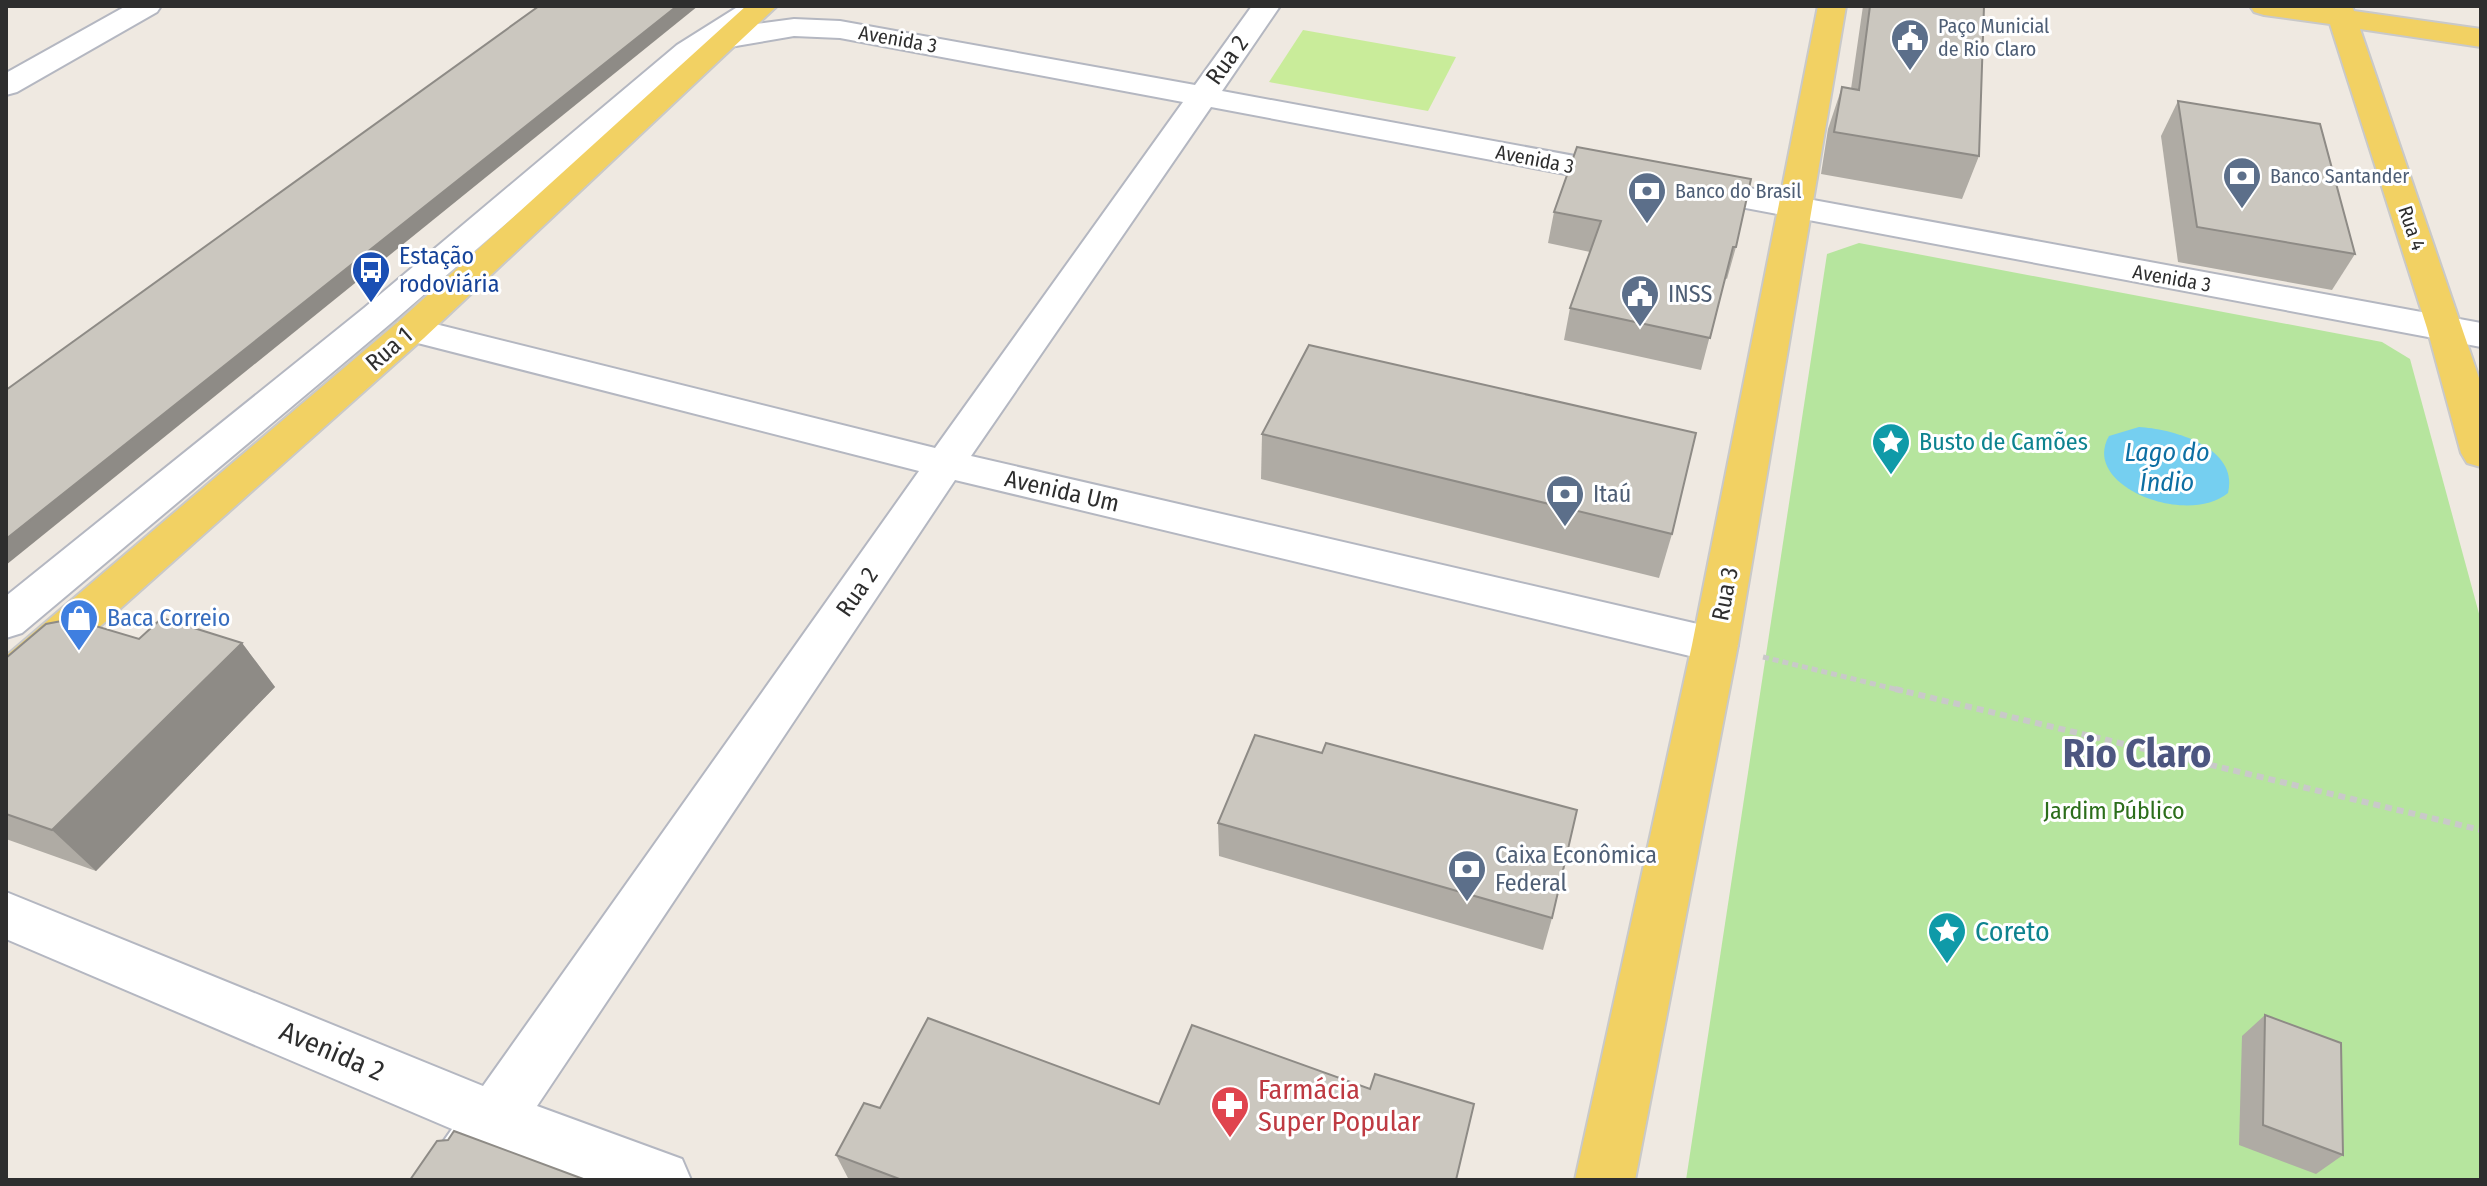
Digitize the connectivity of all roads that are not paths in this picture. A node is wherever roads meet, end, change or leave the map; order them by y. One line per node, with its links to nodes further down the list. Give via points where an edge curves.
1 (147, 6): 9 (street)
2 (762, 6): 7 (main road, Rua 1); 17 (street, via 688,51)
3 (1266, 6): 10 (street, Rua 2)
4 (1832, 6): 11 (main road, Rua 3)
5 (2264, 6): 6 (main road)
6 (2339, 11): 8 (main road); 12 (main road, Rua 4)
7 (730, 38): 10 (street, Avenida 3, via 779,26 820,25); 13 (main road, Rua 1)
8 (2481, 38)
9 (6, 86)
10 (1202, 95): 11 (street, Avenida 3); 16 (street, Rua 2)
11 (1796, 210): 12 (street, Avenida 3); 18 (main road, Rua 3)
12 (2446, 328): 14 (street, Avenida 3); 15 (main road, Rua 4)
13 (411, 330): 16 (street, Avenida Um); 19 (main road, Rua 1)
14 (2481, 335)
15 (2481, 453)
16 (945, 464): 18 (street, Avenida Um); 21 (street, Rua 2)
17 (6, 621)
18 (1715, 645): 24 (main road, Rua 3)
19 (6, 683)
20 (6, 915): 21 (street, Avenida 2)
21 (495, 1119): 22 (street, Rua 2); 23 (street, Avenida 2)
22 (452, 1180)
23 (661, 1180)
24 (1605, 1180)

